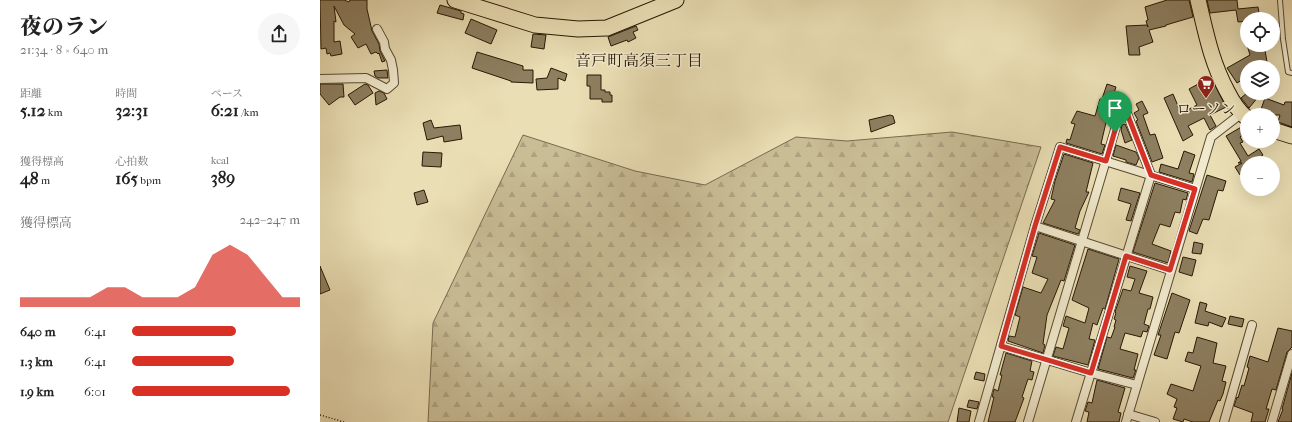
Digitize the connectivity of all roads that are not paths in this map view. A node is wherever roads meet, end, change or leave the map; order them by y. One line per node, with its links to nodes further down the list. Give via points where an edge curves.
1 (455, 0): 2 (highway, via 535,25 578,29 607,28)
2 (676, 0)
3 (1198, 0): 8 (highway, via 1214,63 1231,99)
4 (1280, 0): 6 (lane, via 1288,72)
5 (378, 29): 7 (street, via 391,60 394,83 387,89 366,78)
6 (1292, 73)
7 (320, 80)
8 (1240, 111)
9 (1240, 119): 14 (street, via 1211,137)
10 (1280, 132): 11 (highway)
11 (1292, 136)
12 (1106, 161): 13 (street); 13 (street, via 1123,103); 15 (street, via 1060,147); 16 (street)
13 (1151, 175): 14 (street); 17 (street)
14 (1195, 189): 18 (street)
15 (1035, 226): 16 (street); 20 (street)
16 (1082, 242): 17 (street); 22 (street)
17 (1126, 256): 18 (street); 23 (street)
18 (1170, 270): 24 (street)
19 (1252, 325): 30 (street)
20 (1001, 346): 22 (street); 26 (street)
21 (1292, 354): 31 (street)
22 (1047, 360): 23 (street); 27 (street)
23 (1091, 373): 24 (street); 28 (street)
24 (1137, 385): 25 (street)
25 (1127, 418): 29 (street)
26 (979, 422)
27 (1028, 422)
28 (1076, 422)
29 (1155, 422)
30 (1224, 422)
31 (1272, 422)

